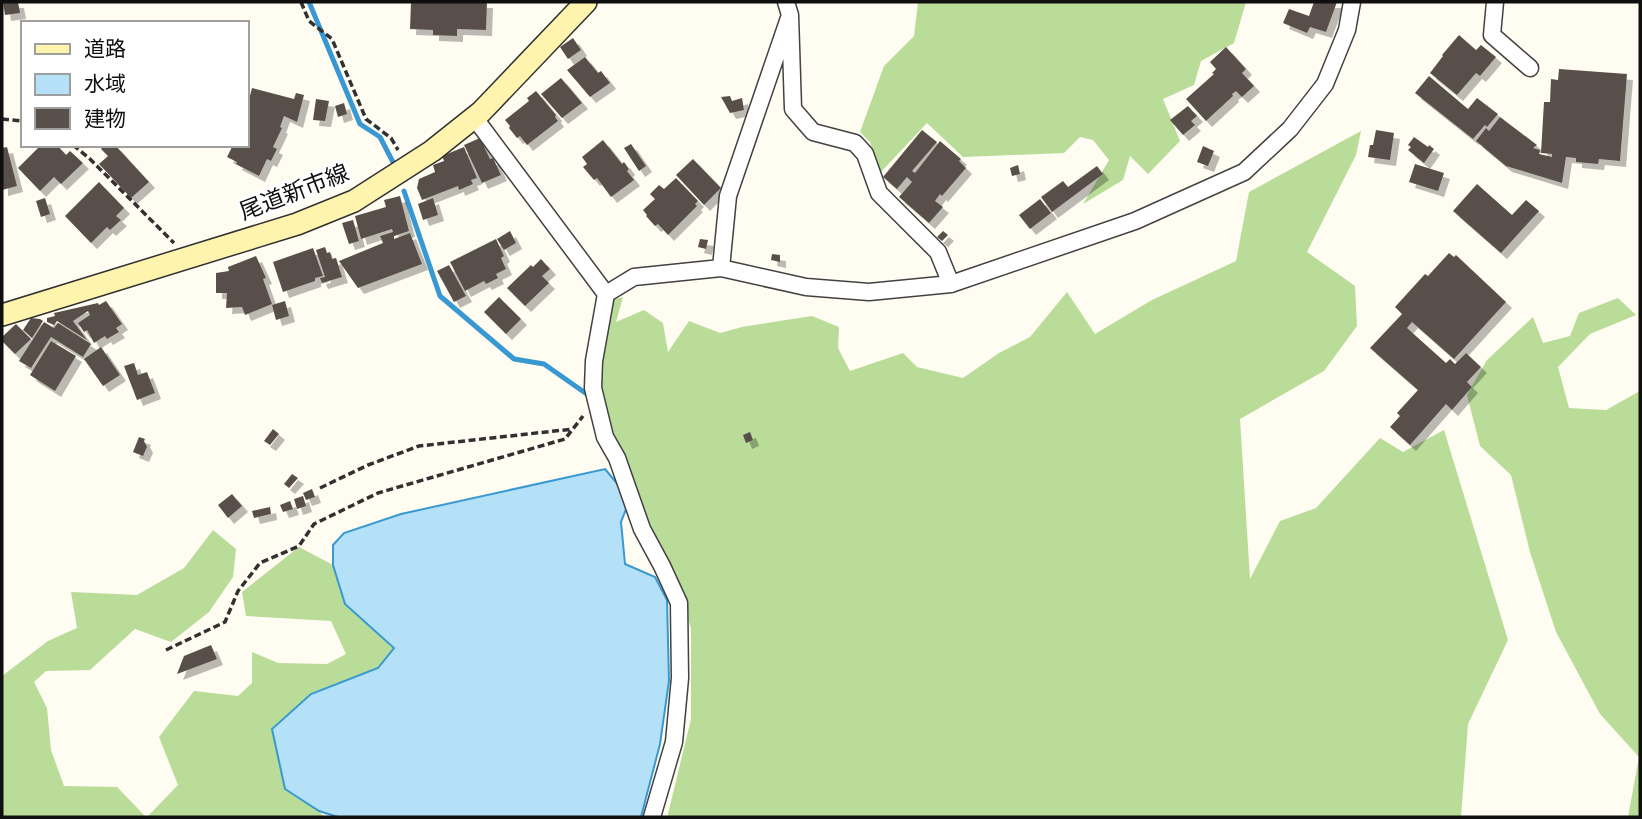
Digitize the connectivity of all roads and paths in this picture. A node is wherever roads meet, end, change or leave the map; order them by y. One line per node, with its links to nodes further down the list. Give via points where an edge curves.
1 (301, 2): 11 (path, via 309,21 332,39 366,119 391,138)
2 (586, 2): 7 (main road, 尾道新市線)
3 (1352, 2): 14 (street, via 1347,30 1325,84 1290,129 1244,173 1135,221)
4 (1495, 2): 6 (street, via 1492,36)
5 (788, 8): 13 (street, via 728,196); 14 (street, via 793,109 813,132 855,143 865,154 879,193 938,252)
6 (1530, 68)
7 (474, 117): 11 (main road, 尾道新市線); 15 (street)
8 (2, 119): 9 (path)
9 (21, 121)
10 (75, 147): 12 (path)
11 (408, 167): 12 (main road, 尾道新市線, via 354,201 297,224)
12 (187, 257): 16 (main road, 尾道新市線)
13 (721, 268): 14 (street, via 806,287 869,292); 15 (street, via 634,277)
14 (951, 284)
15 (606, 293): 17 (street, via 594,360)
16 (2, 315)
17 (595, 400): 18 (path); 21 (street, via 604,437 678,603 680,678 674,742)
18 (573, 429): 19 (path, via 419,446); 20 (path, via 565,439 378,493 314,524 299,546 260,563 238,591 225,622)
19 (320, 488)
20 (166, 650)
21 (652, 817)

